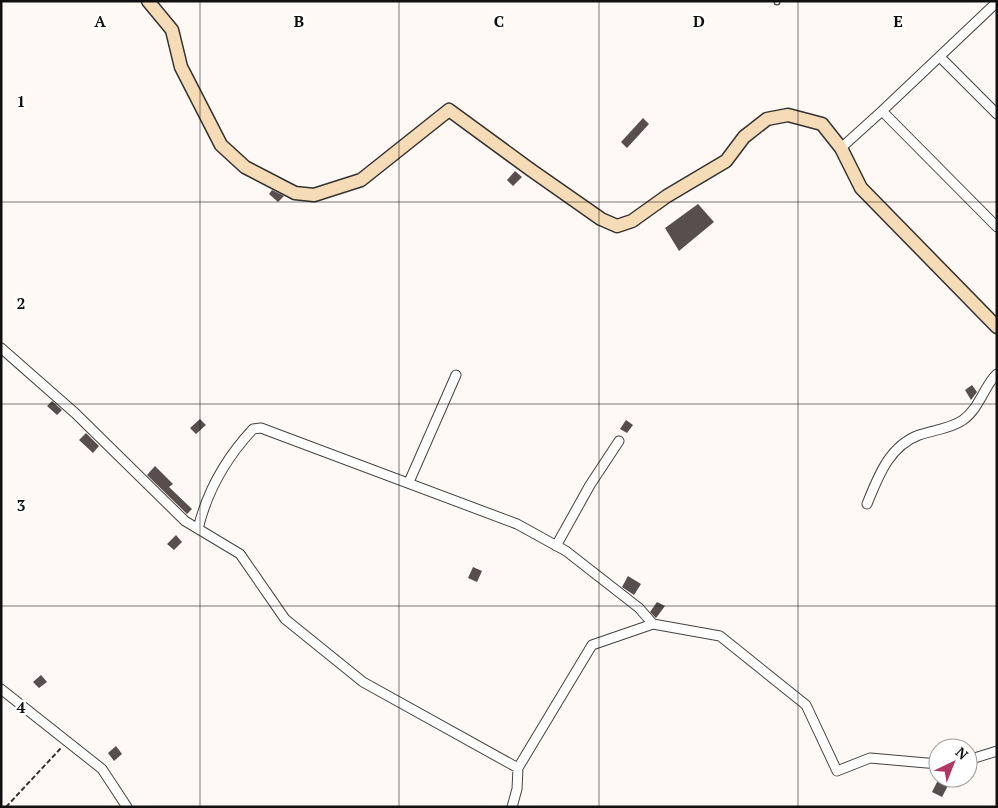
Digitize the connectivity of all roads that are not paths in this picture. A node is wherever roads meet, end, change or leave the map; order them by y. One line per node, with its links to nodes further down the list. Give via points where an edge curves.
1 (148, 1): 7 (street, via 172,30 181,67 221,145 245,167 295,193 314,195 361,180 449,110 601,219 617,226 632,221 726,161 744,137 767,120 788,115 822,124)
2 (997, 2): 3 (street)
3 (940, 56): 4 (street); 5 (street)
4 (993, 103): 6 (street)
5 (882, 111): 7 (street); 8 (street)
6 (997, 114)
7 (841, 148): 9 (street, via 861,188)
8 (997, 227)
9 (997, 327)
10 (1, 348): 16 (street, via 75,413 185,521)
11 (997, 374): 15 (street, via 980,403 963,420 917,436 890,454)
12 (456, 375): 14 (street)
13 (619, 441): 17 (street)
14 (409, 482): 16 (street, via 261,428 253,429 231,456 205,500); 17 (street, via 517,524)
15 (867, 504)
16 (198, 528): 23 (street, via 240,554 286,619 363,682)
17 (556, 546): 18 (street, via 639,608)
18 (653, 624): 22 (street, via 720,636 806,705 837,772 870,758); 23 (street, via 592,645)
19 (1, 689): 24 (street, via 102,769)
20 (997, 751): 21 (street)
21 (978, 757)
22 (928, 763)
23 (518, 768): 25 (street)
24 (128, 807)
25 (512, 807)

